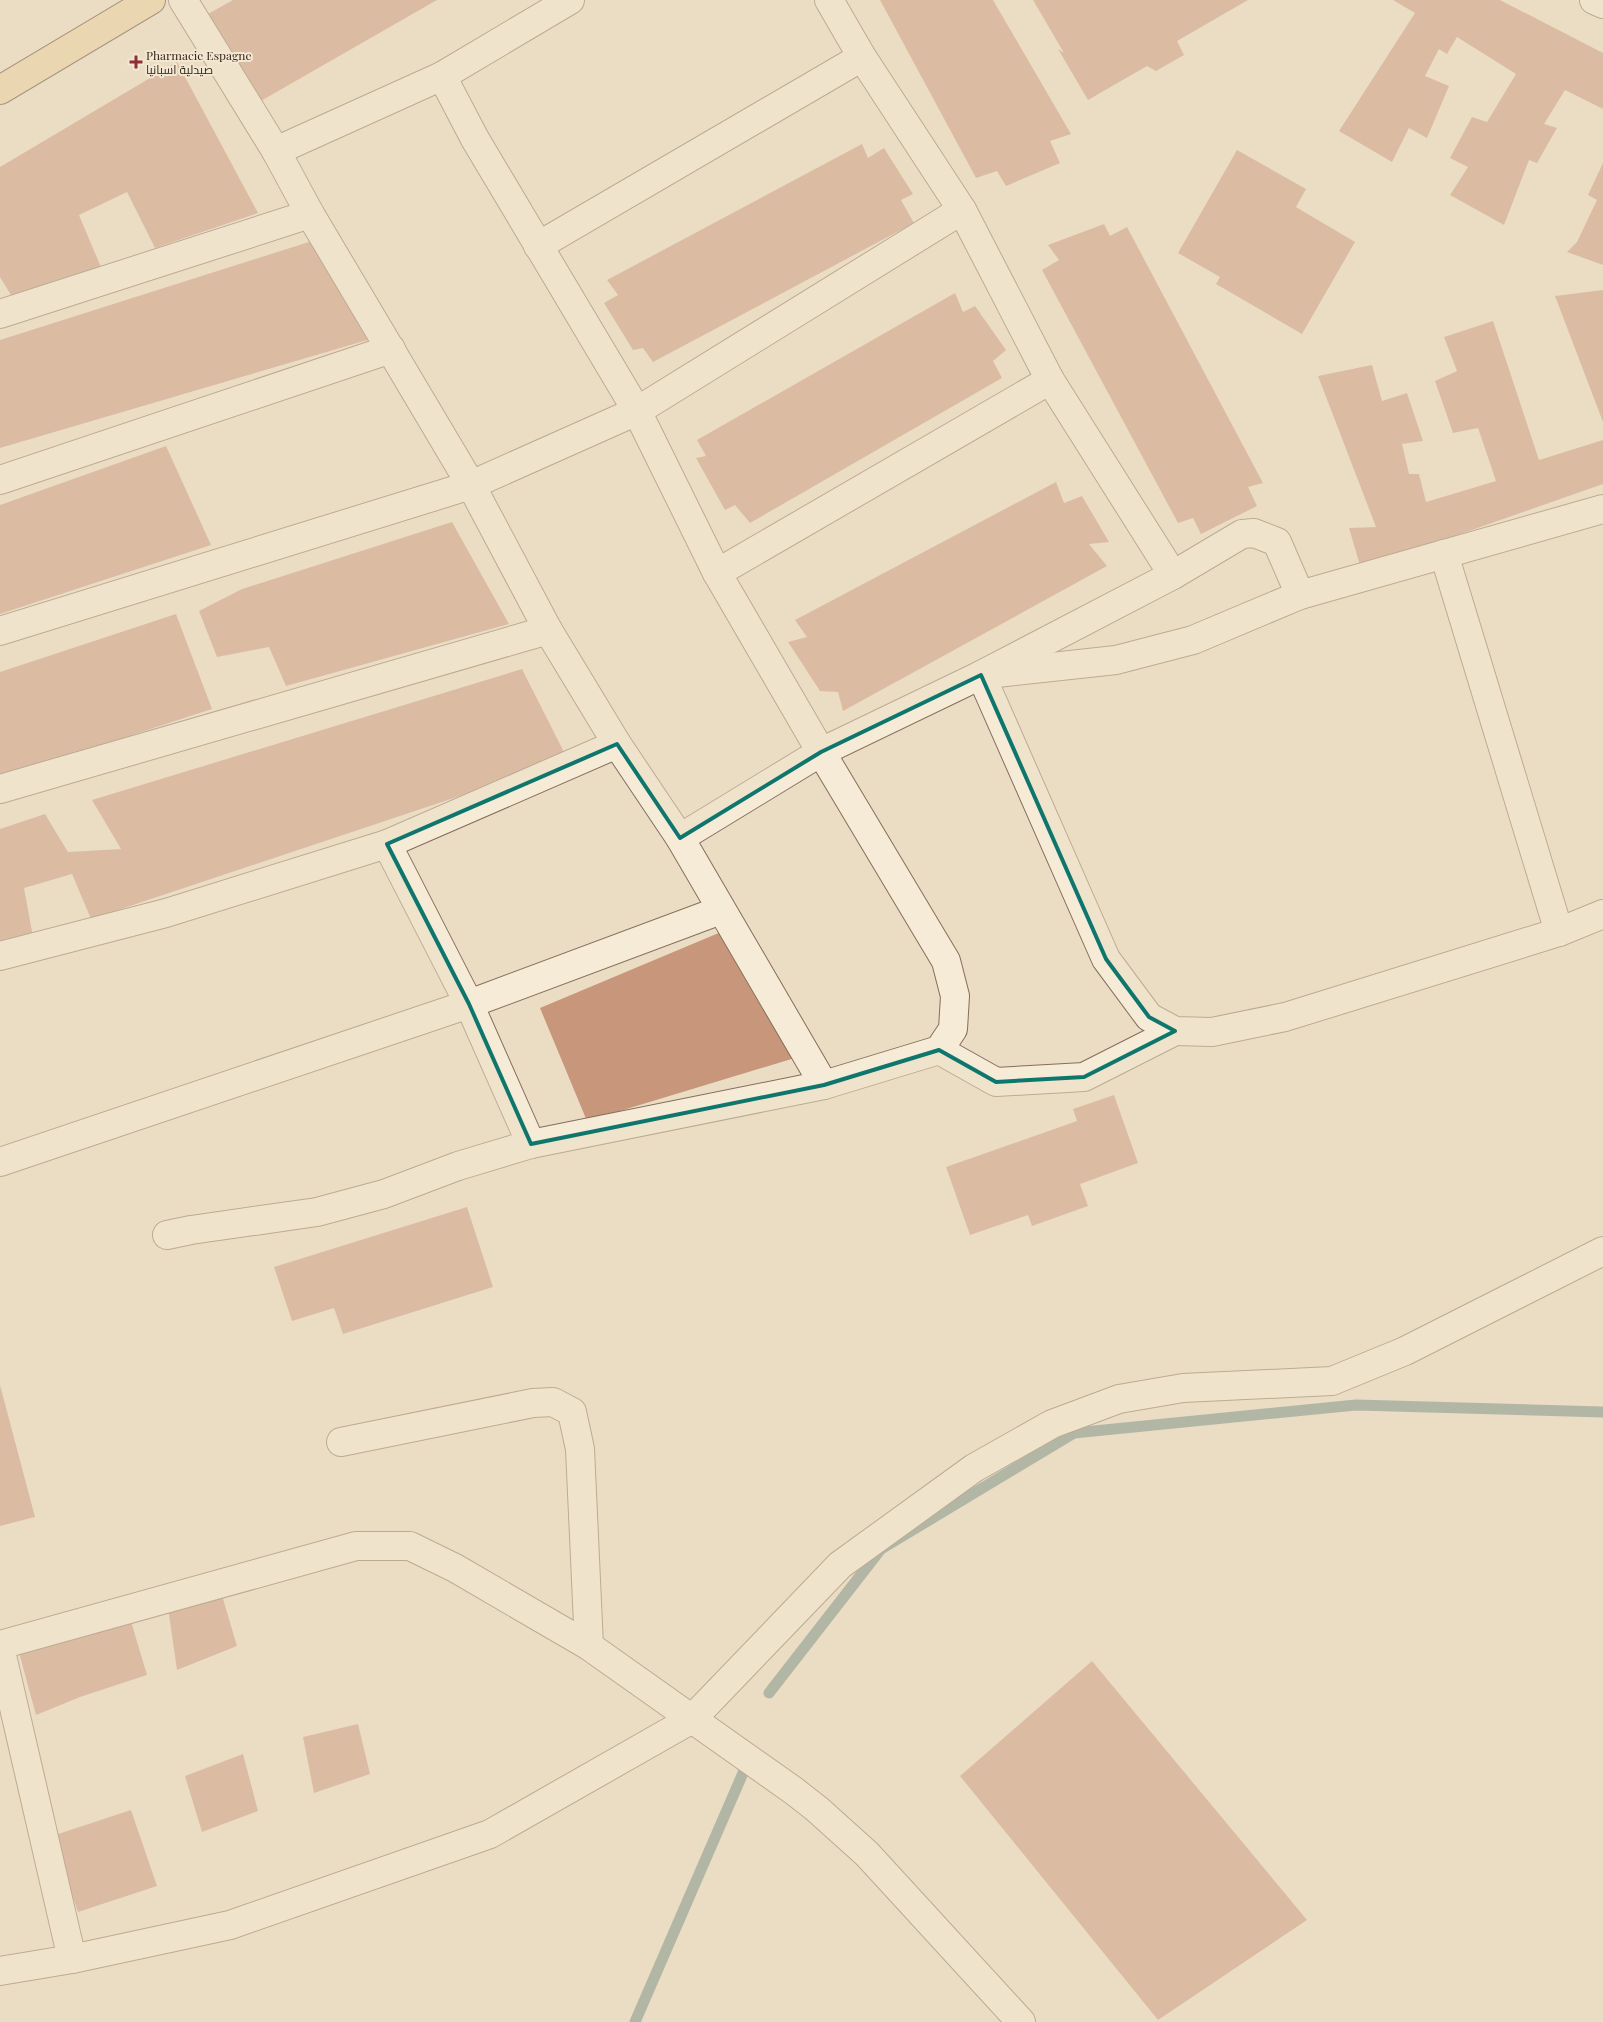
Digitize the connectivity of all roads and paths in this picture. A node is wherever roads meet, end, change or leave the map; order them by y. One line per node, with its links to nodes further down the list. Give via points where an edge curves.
1 (151, 0): 9 (main road)
2 (183, 0): 10 (street)
3 (570, 0): 8 (street)
4 (829, 0): 7 (street)
5 (1594, 0): 6 (street)
6 (1603, 4)
7 (862, 57): 11 (street); 13 (street)
8 (442, 76): 10 (street); 13 (street, via 475,140)
9 (0, 90)
10 (276, 151): 12 (street)
11 (962, 210): 16 (street); 17 (street)
12 (310, 214): 14 (street); 15 (street)
13 (538, 246): 17 (street)
14 (0, 314)
15 (391, 349): 18 (street); 19 (street)
16 (1050, 380): 22 (street); 23 (street)
17 (637, 411): 19 (street); 22 (street)
18 (0, 480)
19 (471, 485): 25 (street); 26 (street)
20 (1603, 509): 21 (street)
21 (1444, 554): 24 (street); 35 (street)
22 (717, 573): 29 (street)
23 (1173, 576): 24 (street, via 1242,534 1254,533 1277,542); 27 (street)
24 (1300, 595): 27 (street, via 1193,640 1116,660)
25 (548, 630): 28 (street); 30 (street)
26 (0, 631)
27 (981, 675): 29 (street); 38 (street, via 1106,959 1149,1017)
28 (617, 744): 31 (street); 32 (street)
29 (821, 752): 31 (street); 39 (street, via 946,961 955,996 953,1029)
30 (0, 789)
31 (680, 838): 33 (street)
32 (386, 844): 36 (street, via 166,913); 37 (street)
33 (721, 910): 37 (street); 40 (street)
34 (1603, 914): 35 (street)
35 (1559, 932): 38 (street, via 1286,1016 1212,1032)
36 (0, 956)
37 (470, 1004): 41 (street); 42 (street)
38 (1175, 1031): 39 (street, via 1084,1077 996,1082)
39 (939, 1050): 40 (street)
40 (824, 1085): 41 (street)
41 (531, 1144): 43 (street, via 458,1166 384,1194 317,1212)
42 (0, 1162)
43 (167, 1235)
44 (1603, 1251): 48 (street, via 1405,1351 1332,1381 1183,1388 1120,1399 1052,1424 974,1468 840,1565)
45 (341, 1442): 47 (street, via 533,1403 553,1402 572,1412 580,1449)
46 (0, 1646): 47 (street, via 356,1546 410,1546 455,1568); 49 (street)
47 (589, 1646): 48 (street)
48 (692, 1719): 49 (street, via 490,1834 230,1925); 51 (street, via 817,1809 867,1854)
49 (72, 1959): 50 (street)
50 (0, 1971)
51 (1020, 2022)

